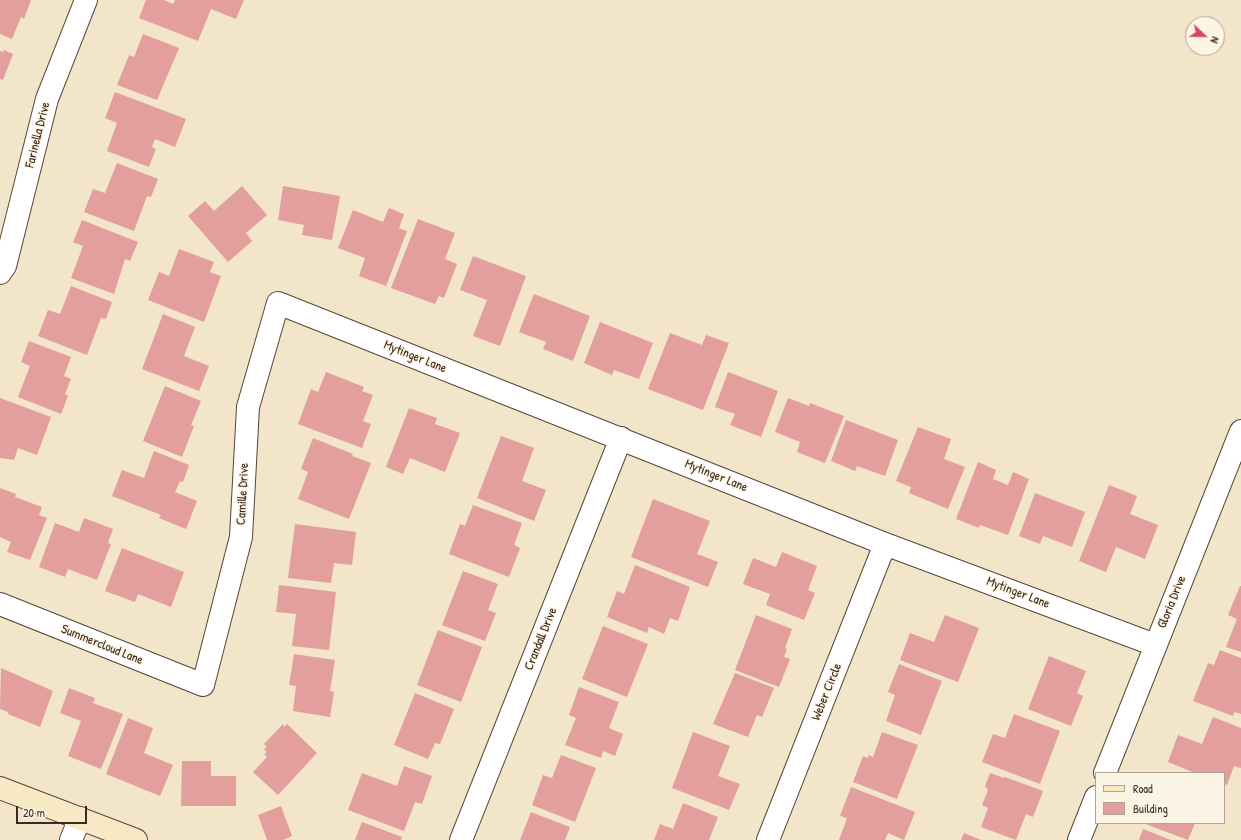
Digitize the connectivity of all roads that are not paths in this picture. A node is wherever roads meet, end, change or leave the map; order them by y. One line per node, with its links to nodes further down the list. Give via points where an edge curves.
1 (86, 0): 2 (street, Farinella Drive, via 47,99 5,266)
2 (0, 274)
3 (278, 303): 5 (street, Mytinger Lane); 9 (street, Camille Drive, via 248,406 241,537)
4 (1241, 431): 8 (street, Gloria Drive)
5 (621, 438): 6 (street, Mytinger Lane); 16 (street, Crandall Drive)
6 (885, 544): 8 (street, Mytinger Lane); 17 (street, Weber Circle)
7 (0, 604): 9 (street, Summercloud Lane)
8 (1155, 645): 10 (street, Gloria Drive)
9 (203, 685)
10 (1105, 772)
11 (0, 788): 13 (main road)
12 (1095, 800): 18 (street)
13 (80, 818): 14 (street); 15 (main road)
14 (72, 840)
15 (136, 840)
16 (462, 840)
17 (768, 840)
18 (1079, 840)

